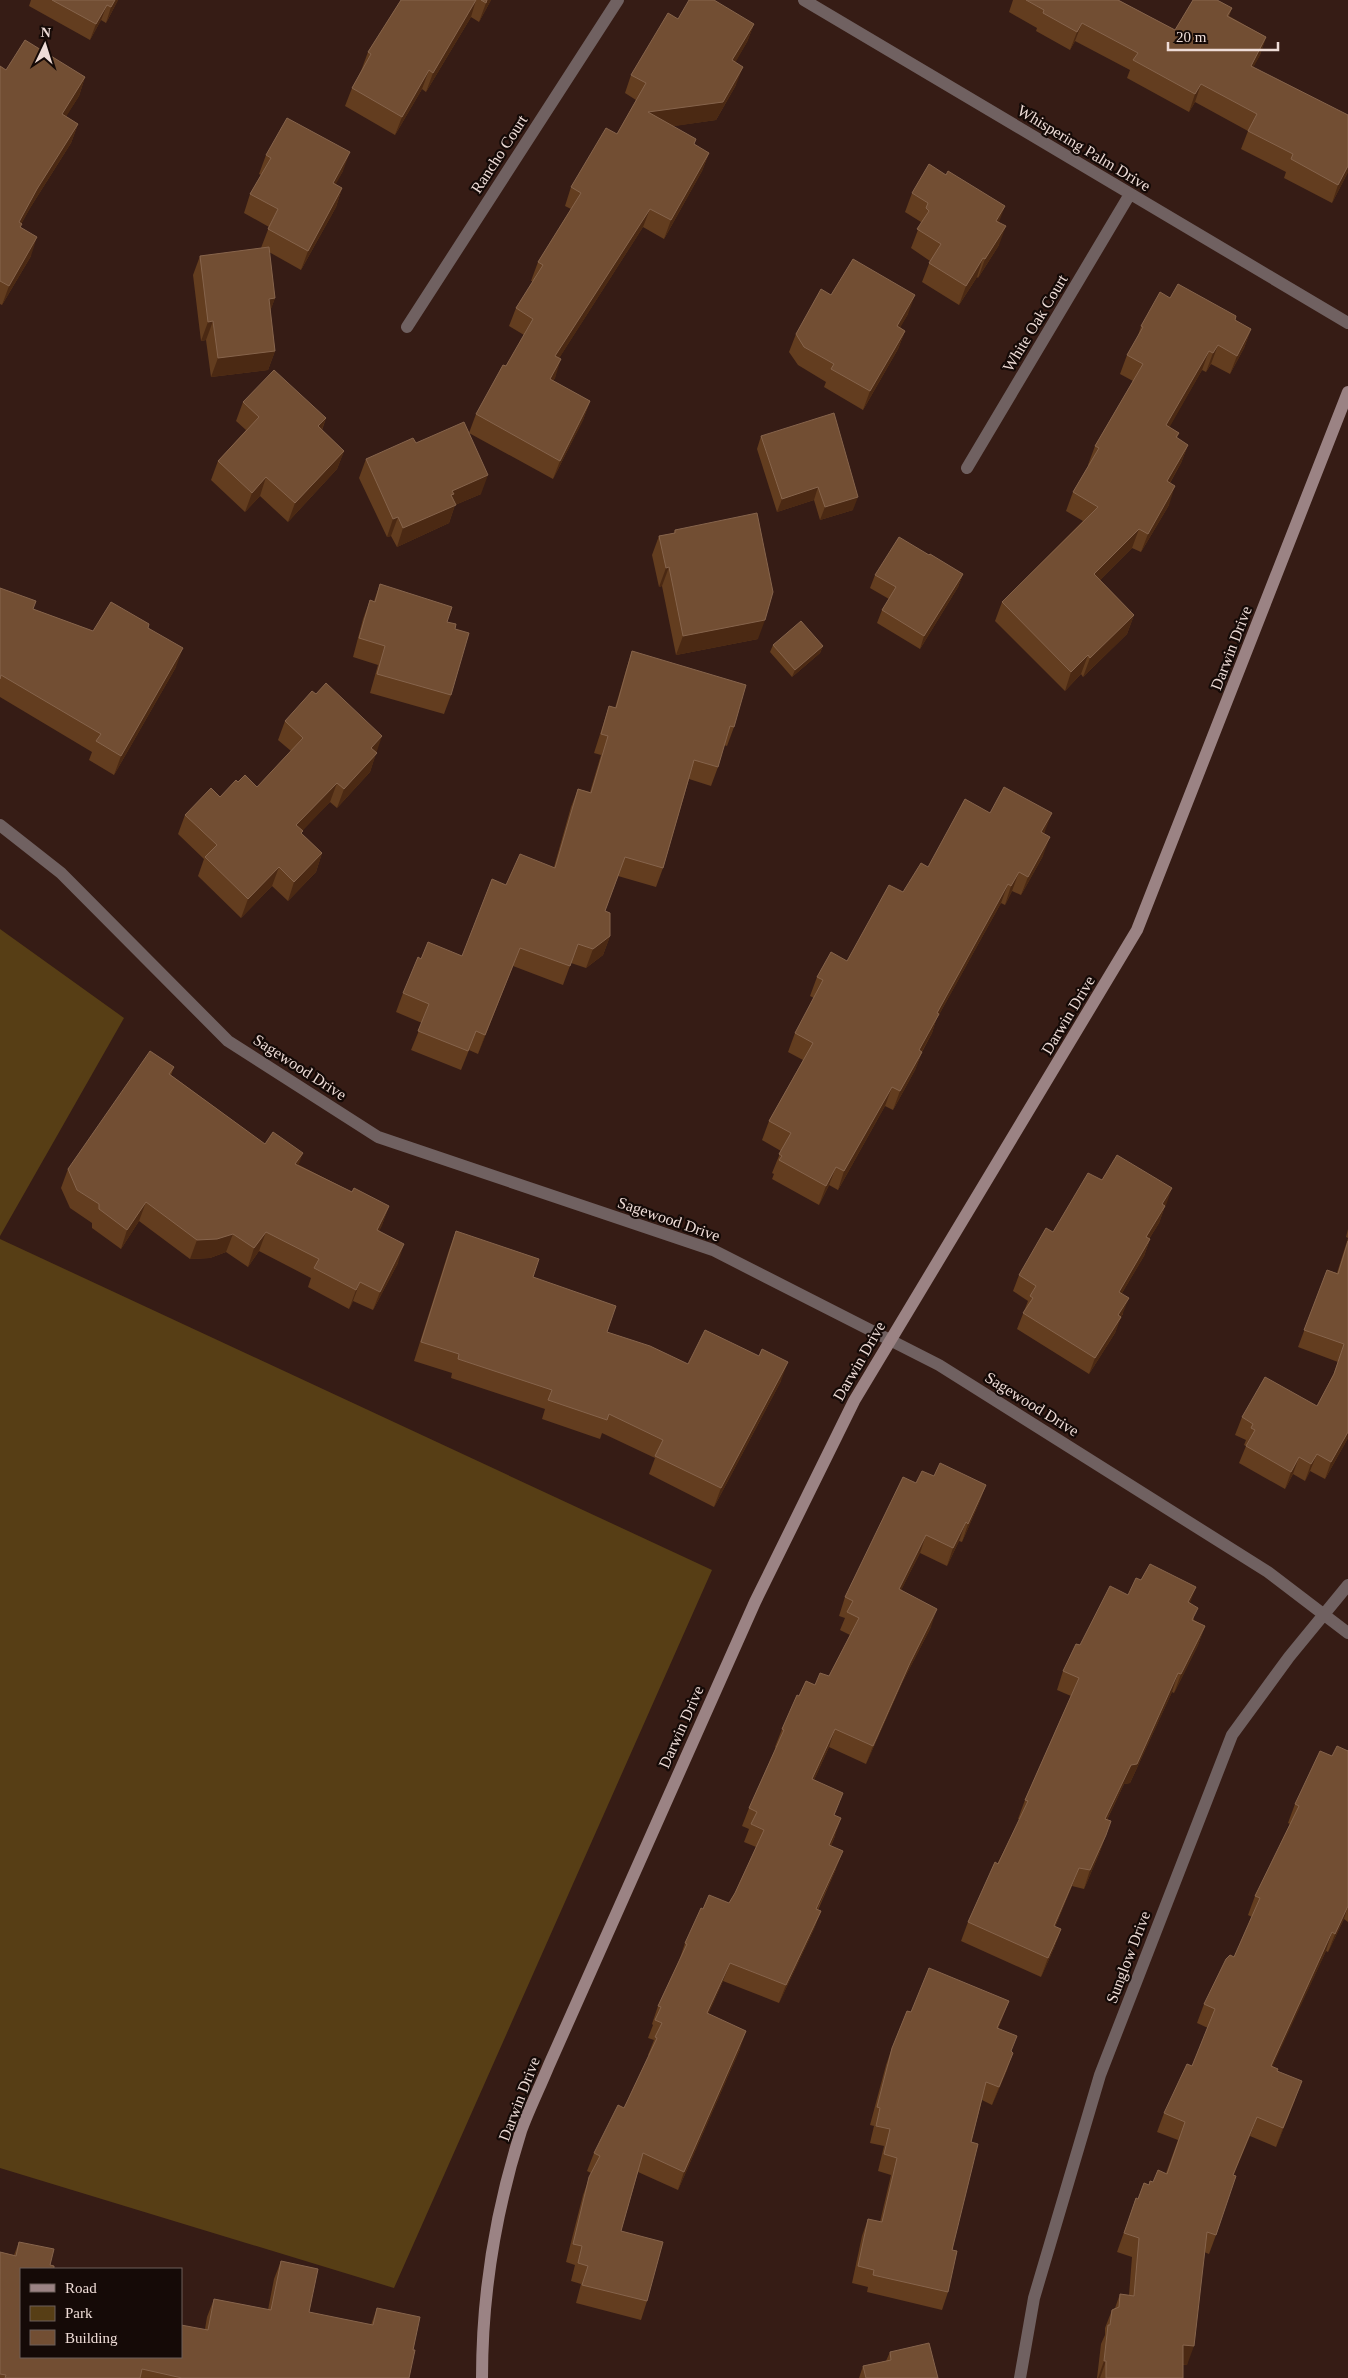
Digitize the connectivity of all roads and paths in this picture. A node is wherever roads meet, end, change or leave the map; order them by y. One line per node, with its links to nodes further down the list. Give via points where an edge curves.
1 (618, 0): 5 (street, Rancho Court)
2 (804, 0): 3 (street, Whispering Palm Drive)
3 (1130, 194): 4 (street, Whispering Palm Drive); 7 (street, White Oak Court)
4 (1348, 323)
5 (407, 327)
6 (1348, 392): 9 (street, Darwin Drive, via 1137,930 1025,1120)
7 (967, 468)
8 (0, 825): 9 (street, Sagewood Drive, via 61,873 228,1041 378,1137 713,1250)
9 (889, 1340): 11 (street, Sagewood Drive, via 939,1365 1242,1556); 13 (street, Darwin Drive, via 854,1401 755,1602 522,2130 489,2259 482,2333)
10 (1348, 1585): 11 (street, Sunglow Drive)
11 (1324, 1615): 12 (street, Sagewood Drive); 14 (street, Sunglow Drive, via 1232,1735 1100,2075 1034,2298)
12 (1348, 1633)
13 (482, 2378)
14 (1020, 2378)

